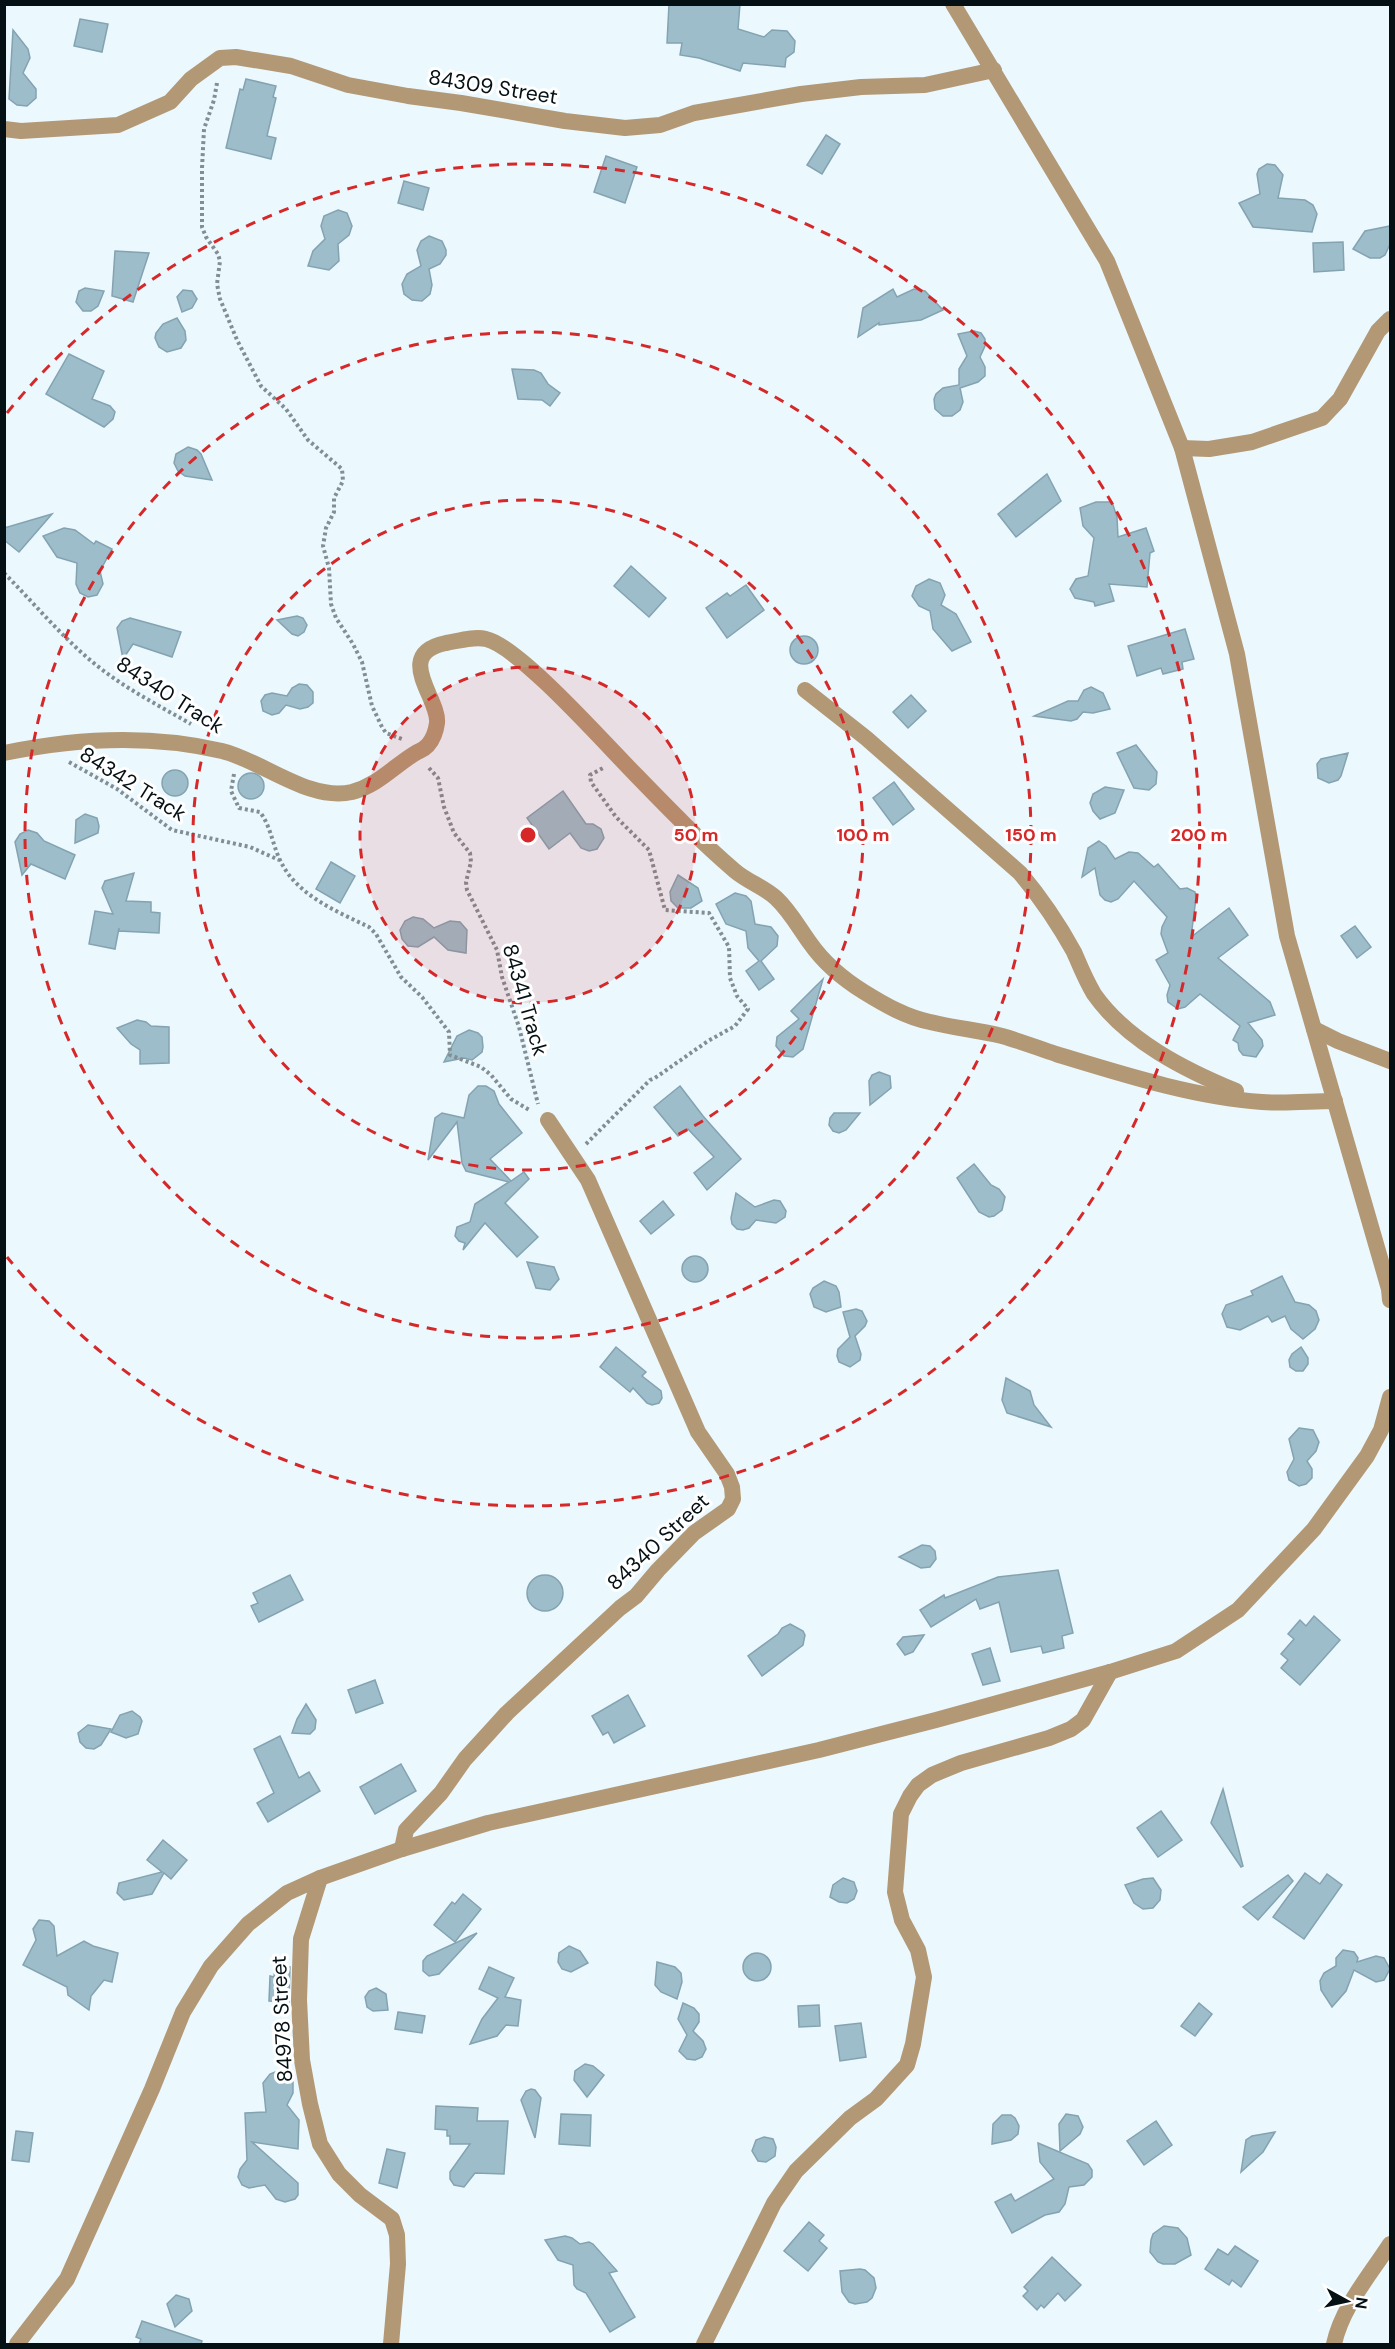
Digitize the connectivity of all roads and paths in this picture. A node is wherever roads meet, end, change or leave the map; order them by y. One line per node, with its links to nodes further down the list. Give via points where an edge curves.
1 (953, 4): 3 (street)
2 (220, 58): 3 (street, 84309 Street, via 256,59 291,66 348,85 408,96 625,128 660,125 694,113 801,94 925,85); 4 (street, via 191,79 170,102 118,125); 13 (path, 84341 Track, via 214,100 204,129 202,227 220,261 220,299 261,386 286,409 308,440 342,469 343,481 334,498 334,512 323,546 331,604 362,662 372,706 382,727 408,742)
3 (994, 69): 6 (street, via 1107,261)
4 (4, 129)
5 (1390, 319): 6 (street, via 1377,331 1340,399 1322,418 1252,442 1209,449)
6 (1182, 448): 16 (street, via 1237,654 1287,936)
7 (4, 573): 9 (path, 84340 Track, via 66,639 106,673)
8 (805, 690): 19 (street, via 1020,873 1055,920 1094,994 1127,1029 1159,1053 1204,1078)
9 (192, 725)
10 (44, 745): 11 (street); 12 (street, via 143,739); 15 (path, 84342 Track, via 117,789 172,830 250,847)
11 (4, 753)
12 (228, 753): 13 (street, via 305,787 346,793 381,779); 15 (path, 84340 Track, via 236,767 231,791 238,808 260,812 270,827)
13 (416, 753): 14 (street, via 429,744 437,726 438,716 421,679 420,664 426,654 436,645 487,639 510,651); 20 (path, 84341 Track, via 438,778 454,833 470,853 467,890 497,950 536,1100)
14 (619, 759): 19 (street, via 739,875 774,896 831,968 897,1011 930,1022 1006,1037 1128,1076); 21 (path, via 590,775 591,782 616,817 649,850 665,910 710,913 729,947 730,978 737,996 748,1009 735,1026 642,1086 585,1146)
15 (280, 860): 20 (path, 84340 Track, via 286,873 314,898 376,934 401,977 449,1032 450,1055 481,1067 511,1099)
16 (1314, 1029): 17 (street); 18 (street)
17 (1390, 1061)
18 (1335, 1101): 19 (street); 22 (street)
19 (1262, 1102)
20 (548, 1120): 25 (street, 84340 Street, via 588,1180 698,1432 727,1474 733,1499 722,1514 694,1533 658,1569 636,1596 507,1713 406,1830)
21 (589, 1151)
22 (1390, 1300)
23 (1390, 1397): 24 (street, via 1381,1430 1314,1529 1238,1610 1176,1651)
24 (1110, 1672): 25 (street, via 926,1723 488,1823); 30 (street, via 1083,1720 1071,1729 932,1775 910,1796 901,1814 895,1892 902,1920 918,1950 924,1977 907,2065 876,2099 850,2118 796,2171 774,2203)
25 (402, 1848): 26 (street)
26 (320, 1878): 28 (street, via 286,1893 248,1924 211,1966 183,2012 67,2279); 29 (street, 84978 Street, via 301,1939 302,2060 320,2144 339,2174 392,2219 398,2264)
27 (1390, 2244): 31 (street, via 1356,2295 1336,2332)
28 (17, 2344)
29 (391, 2344)
30 (704, 2344)
31 (1334, 2344)

